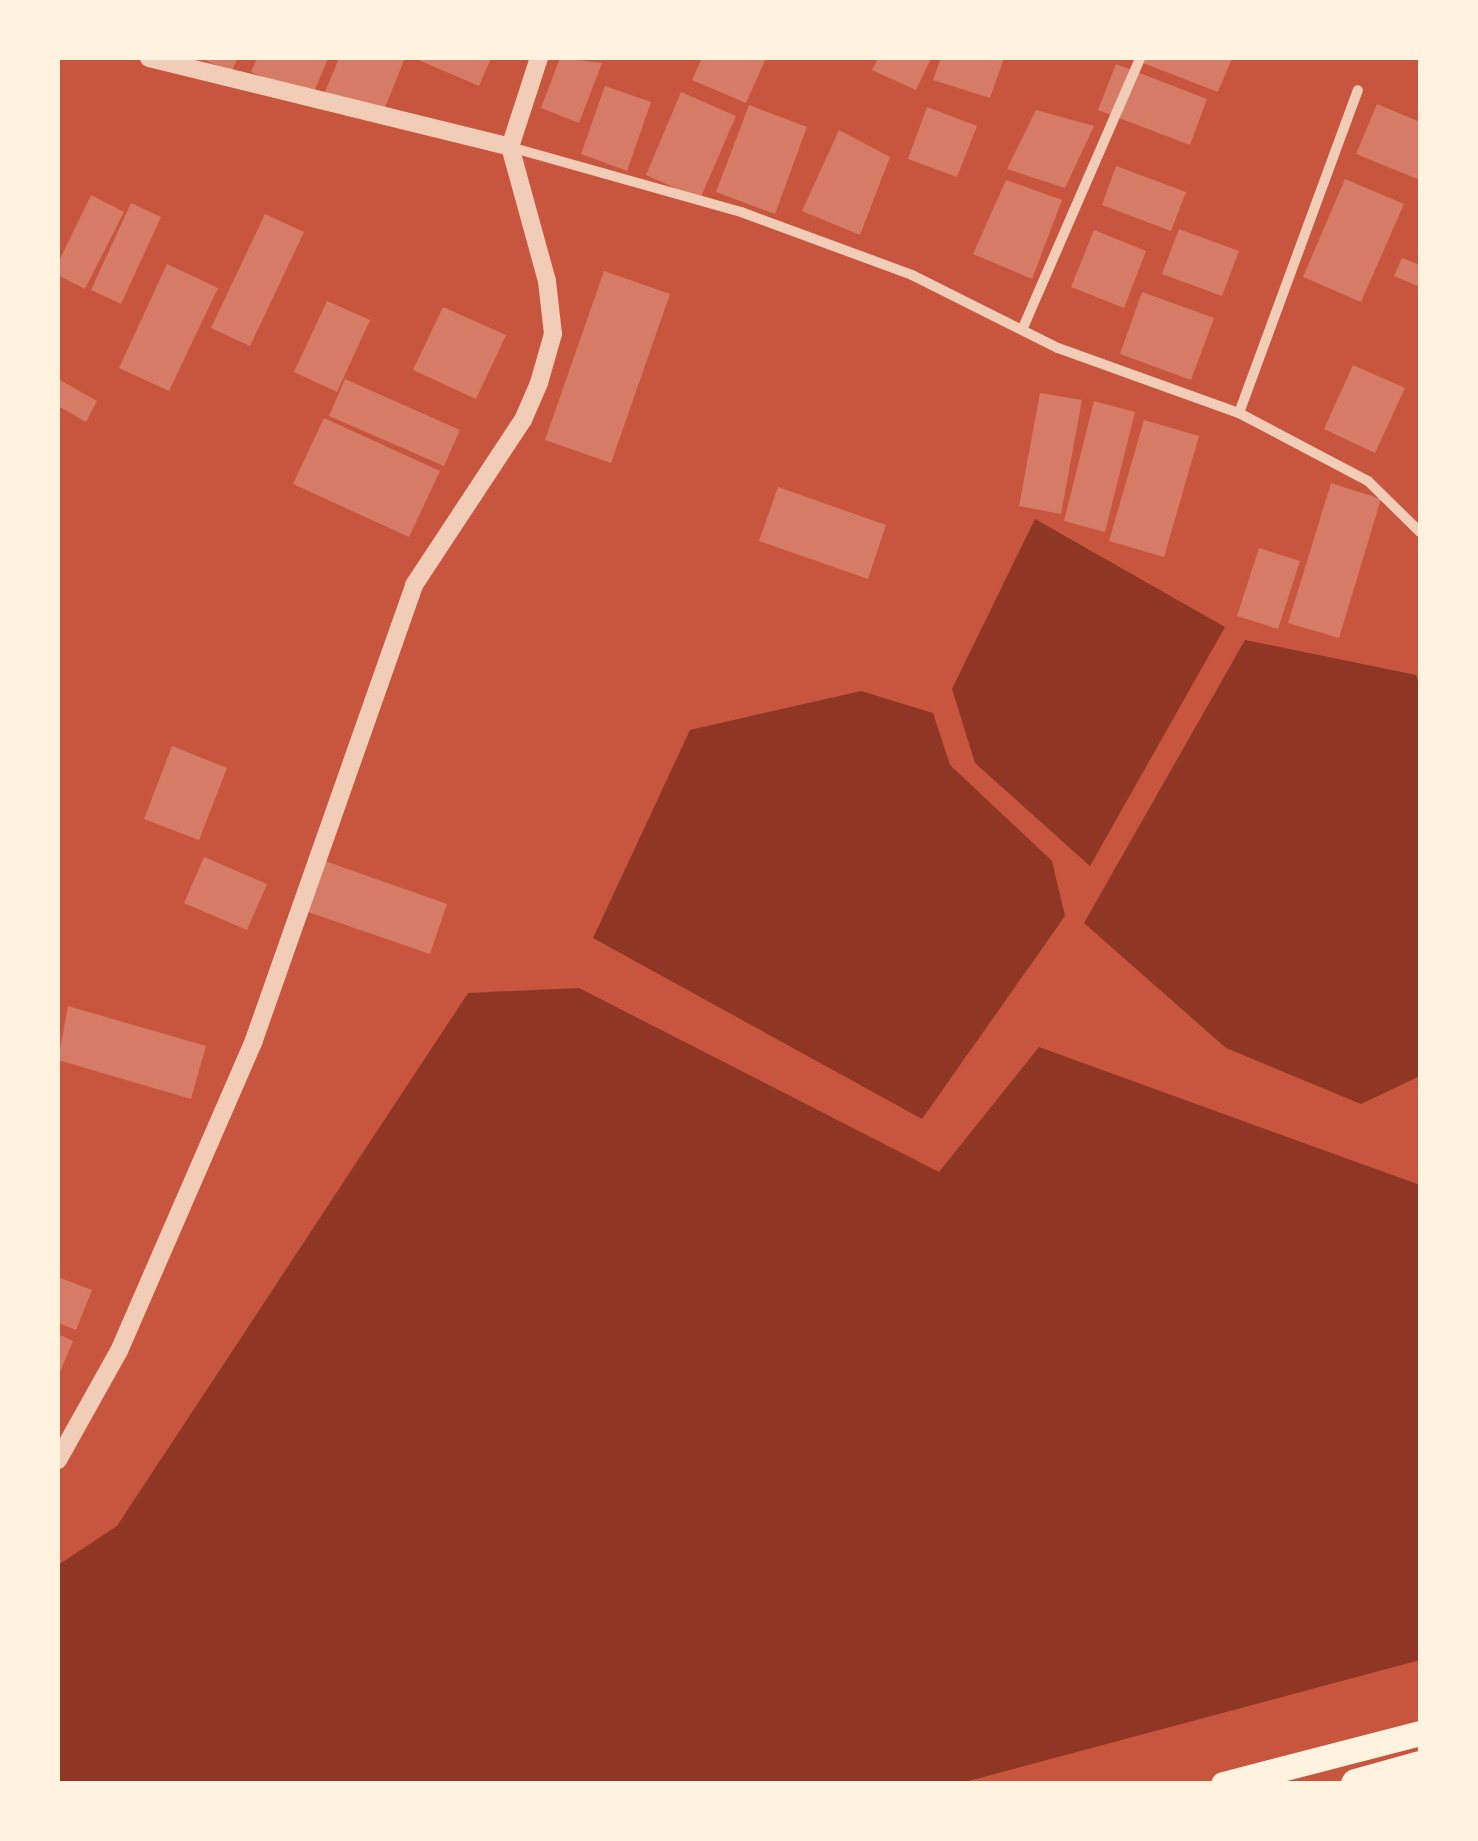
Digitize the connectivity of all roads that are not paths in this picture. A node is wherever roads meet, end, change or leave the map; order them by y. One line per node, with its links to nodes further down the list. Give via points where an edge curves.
1 (149, 58): 5 (street)
2 (539, 58): 5 (street)
3 (1140, 58): 6 (street)
4 (1358, 90): 7 (street)
5 (510, 147): 6 (street, via 742,212 912,275); 9 (street, via 551,316 540,383 414,585 254,1040 119,1351)
6 (1022, 330): 7 (street)
7 (1239, 413): 8 (street, via 1368,481)
8 (1420, 532)
9 (58, 1460)
10 (1420, 1732): 12 (main road)
11 (1420, 1766): 13 (highway)
12 (1223, 1784)
13 (1356, 1784)

